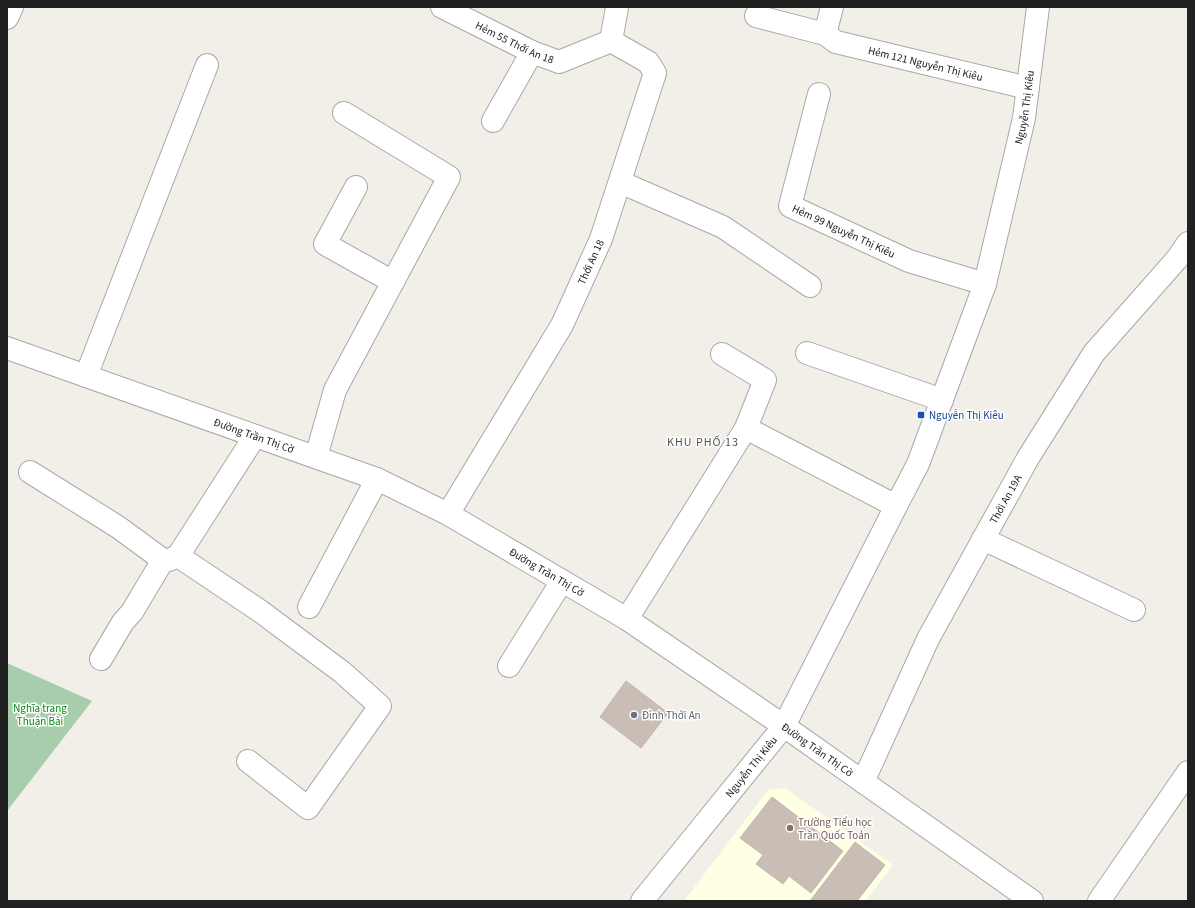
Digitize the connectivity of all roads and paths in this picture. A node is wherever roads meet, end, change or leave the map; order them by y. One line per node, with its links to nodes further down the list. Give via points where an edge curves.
1 (12, 7): 7 (street)
2 (442, 7): 10 (street, Hẻm 55 Thới An 18)
3 (617, 7): 9 (street)
4 (832, 7): 8 (street)
5 (1038, 7): 12 (street, Nguyễn Thị Kiêu)
6 (756, 16): 8 (street, Hẻm 121 Nguyễn Thị Kiêu)
7 (7, 18)
8 (825, 34): 12 (street, Hẻm 121 Nguyễn Thị Kiêu, via 836,42)
9 (611, 41): 10 (street, Hẻm 55 Thới An 18, via 559,62); 16 (street, Thới An 18, via 648,62 655,74)
10 (532, 52): 15 (street)
11 (207, 65): 25 (street)
12 (1028, 88): 20 (street, Nguyễn Thị Kiêu, via 1024,118)
13 (819, 94): 20 (street, Hẻm 99 Nguyễn Thị Kiêu, via 790,206 909,261)
14 (344, 113): 19 (street, via 449,177)
15 (493, 121)
16 (620, 182): 21 (street, via 723,227); 33 (street, Thới An 18, via 602,239 562,325)
17 (356, 187): 19 (street, via 325,244)
18 (1188, 243): 34 (street, Thới An 19A, via 1178,259 1094,353 1028,458)
19 (393, 282): 29 (street, via 335,390)
20 (986, 284): 26 (street, Nguyễn Thị Kiêu)
21 (810, 286)
22 (7, 348): 25 (street, Đường Trần Thị Cờ)
23 (807, 353): 26 (street)
24 (722, 354): 27 (street, via 765,380)
25 (86, 376): 28 (street, Đường Trần Thị Cờ)
26 (942, 400): 32 (street, Nguyễn Thị Kiêu, via 918,464)
27 (746, 428): 32 (street); 39 (street)
28 (255, 436): 29 (street, Đường Trần Thị Cờ); 35 (street)
29 (316, 458): 31 (street, Đường Trần Thị Cờ)
30 (30, 472): 35 (street)
31 (377, 479): 33 (street, Đường Trần Thị Cờ); 37 (street)
32 (896, 506): 42 (street, Nguyễn Thị Kiêu)
33 (448, 514): 36 (street, Đường Trần Thị Cờ)
34 (983, 539): 38 (street); 45 (street, Thới An 19A, via 928,639)
35 (170, 558): 40 (street, via 123,622); 43 (street, via 260,611 342,672 380,706 308,808)
36 (562, 581): 39 (street, Đường Trần Thị Cờ); 41 (street)
37 (309, 607)
38 (1134, 610)
39 (627, 619): 42 (street, Đường Trần Thị Cờ)
40 (101, 659)
41 (509, 666)
42 (784, 726): 45 (street, Đường Trần Thị Cờ); 46 (street, Nguyễn Thị Kiêu)
43 (248, 761)
44 (1188, 772): 48 (street)
45 (863, 782): 47 (street, Đường Trần Thị Cờ)
46 (642, 901)
47 (1032, 901)
48 (1099, 901)

